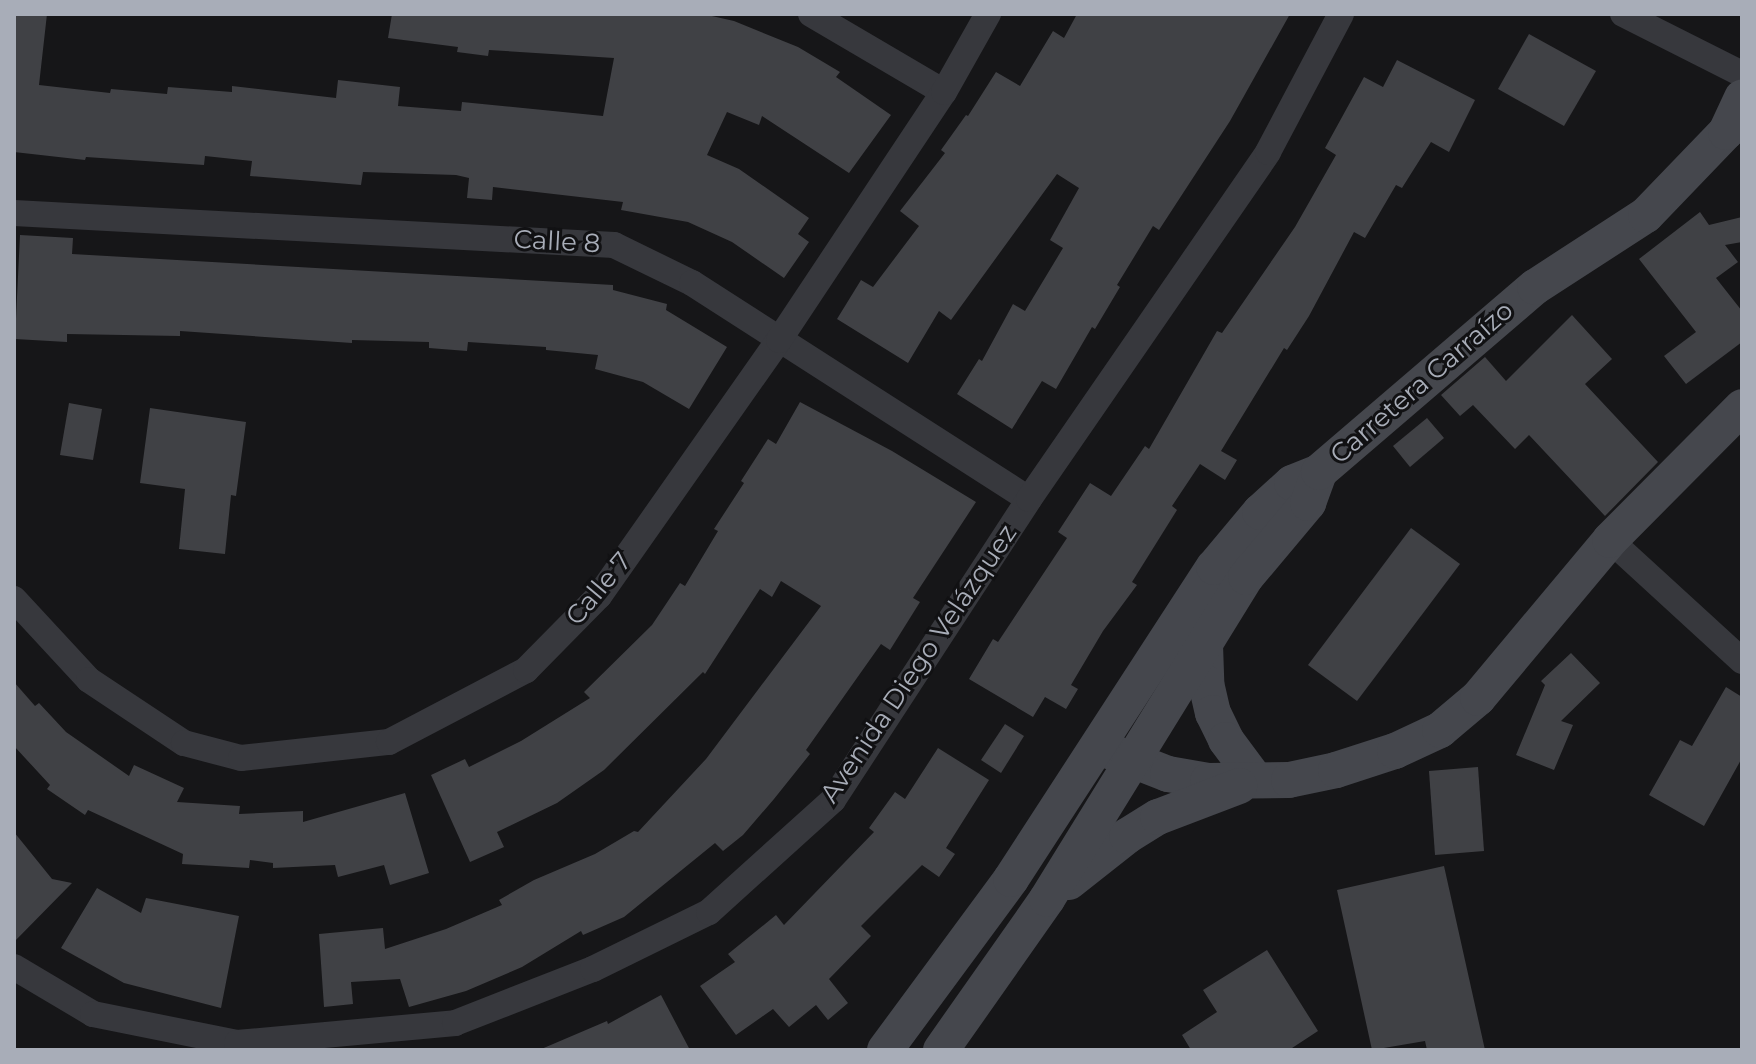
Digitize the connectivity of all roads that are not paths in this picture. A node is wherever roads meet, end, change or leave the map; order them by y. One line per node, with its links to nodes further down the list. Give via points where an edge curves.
1 (811, 14): 6 (street)
2 (988, 14): 6 (street, Calle 7)
3 (1341, 14): 12 (street, Avenida Diego Velázquez, via 1268,152)
4 (1623, 14): 5 (street)
5 (1742, 74)
6 (944, 92): 9 (street, Calle 7)
7 (1742, 98): 11 (street, Carretera Carraízo, via 1726,132 1646,215 1535,287)
8 (14, 213): 9 (street, Calle 8, via 614,245 692,283)
9 (779, 340): 12 (street, Calle 8); 14 (street, Calle 7, via 599,596 526,670 389,742 241,758 184,743 89,680)
10 (1742, 407): 13 (street)
11 (1319, 472): 15 (street, Carretera Carraízo, via 1308,503 1246,577); 17 (street, via 1292,483 1214,567)
12 (1029, 499): 21 (street, Avenida Diego Velázquez, via 833,800 709,912 593,969 455,1023 237,1043 93,1014)
13 (1610, 540): 16 (street); 19 (street, via 1478,698 1440,730 1336,770 1289,780)
14 (14, 599)
15 (1205, 645): 18 (street, Carretera Carraízo); 19 (street, via 1213,713)
16 (1742, 661)
17 (1099, 747): 18 (street); 22 (street, via 1011,879)
18 (1133, 762): 19 (street, via 1208,781); 20 (street, Carretera Carraízo)
19 (1255, 779): 20 (street, via 1158,817)
20 (1047, 899): 23 (street)
21 (14, 967)
22 (885, 1050)
23 (941, 1050)

